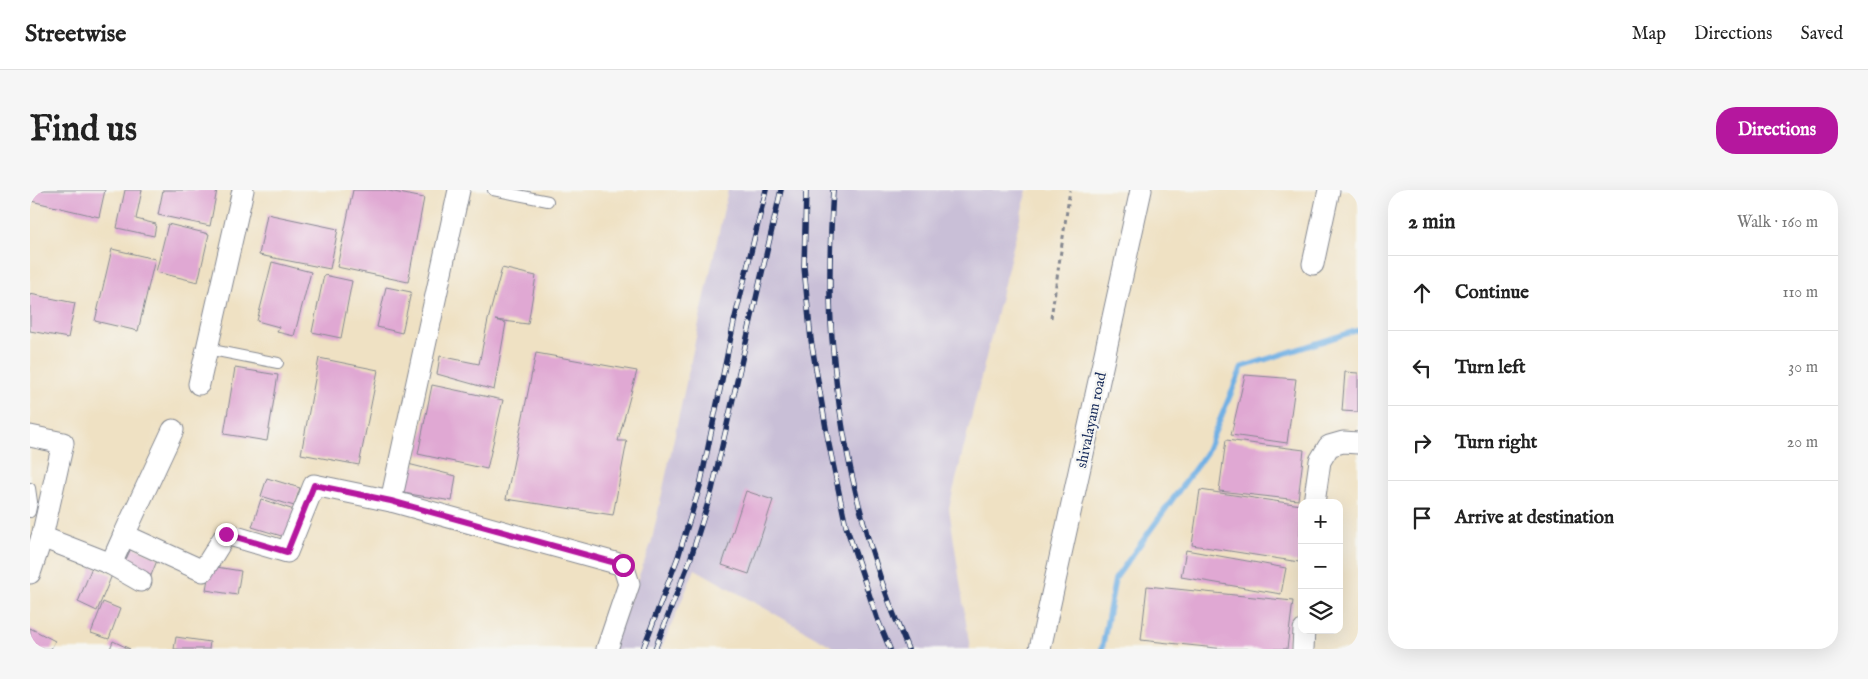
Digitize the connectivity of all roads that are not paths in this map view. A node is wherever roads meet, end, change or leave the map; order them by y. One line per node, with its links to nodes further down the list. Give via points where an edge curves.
1 (242, 190): 8 (street)
2 (459, 190): 16 (street)
3 (493, 190): 6 (lane)
4 (1141, 190): 25 (street, shivalayam road)
5 (1330, 190): 7 (street)
6 (548, 201)
7 (1313, 264)
8 (207, 349): 9 (lane); 10 (street)
9 (278, 363)
10 (199, 384)
11 (173, 430): 18 (street)
12 (30, 436): 19 (street, via 63,443)
13 (1358, 443): 15 (street, via 1329,446 1320,461)
14 (30, 488): 17 (lane)
15 (1315, 499)
16 (391, 501): 18 (street, via 314,485 287,552 226,534 203,571); 24 (street, via 623,565 629,584)
17 (30, 512)
18 (124, 535): 20 (street)
19 (42, 537): 20 (street); 21 (street)
20 (111, 564): 22 (street)
21 (30, 573)
22 (141, 581)
23 (1304, 634): 26 (street)
24 (607, 649)
25 (1040, 649)
26 (1303, 649)

